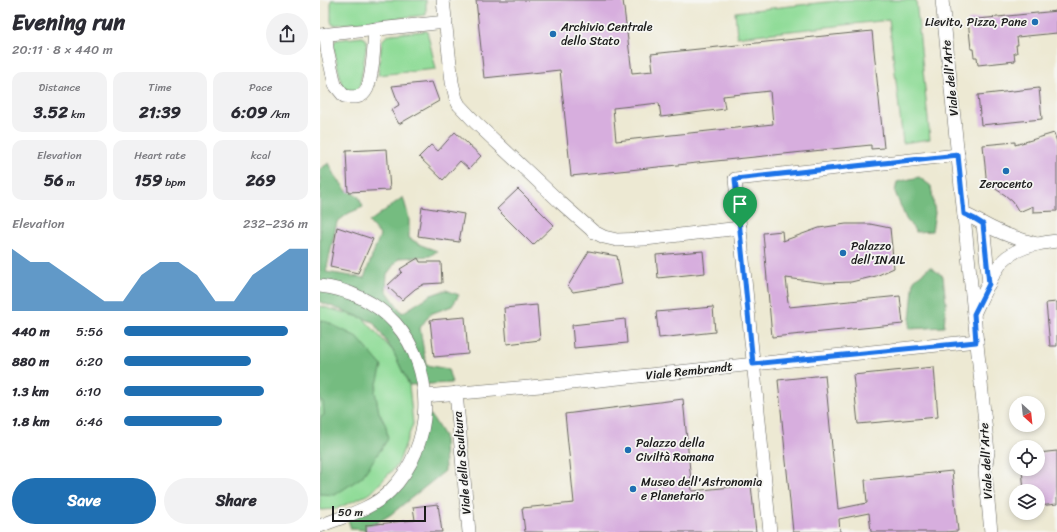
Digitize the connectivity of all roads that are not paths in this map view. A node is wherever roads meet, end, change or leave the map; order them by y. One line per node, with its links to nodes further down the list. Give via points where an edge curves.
1 (443, 0): 3 (street)
2 (942, 0): 6 (street, Viale dell'Arte)
3 (446, 22): 4 (street); 9 (street, via 452,82 459,105 594,232 617,240)
4 (375, 29): 5 (street); 5 (street, via 370,80 365,92 359,97 344,96 336,85)
5 (323, 34)
6 (958, 155): 7 (street, Viale dell'Arte); 9 (street, via 735,179)
7 (964, 214): 8 (street); 14 (street, Viale dell'Arte)
8 (983, 224): 11 (street); 12 (street)
9 (740, 228): 16 (street)
10 (1057, 242): 11 (street)
11 (1037, 244): 12 (street, via 1022,248 1006,258)
12 (989, 284): 14 (street)
13 (320, 286): 18 (street, via 359,298 381,311 395,324 416,357)
14 (974, 314): 15 (street, Viale dell'Arte)
15 (976, 342): 16 (street, Viale Rembrandt); 22 (street, Viale dell'Arte, via 988,452 985,470)
16 (753, 364): 17 (street, Viale Rembrandt); 21 (street)
17 (456, 393): 18 (street, Viale Rembrandt); 20 (street, Viale della Scultura)
18 (425, 396): 19 (street, via 421,438 412,462 403,476 376,502)
19 (320, 526)
20 (469, 532)
21 (770, 532)
22 (991, 532)

